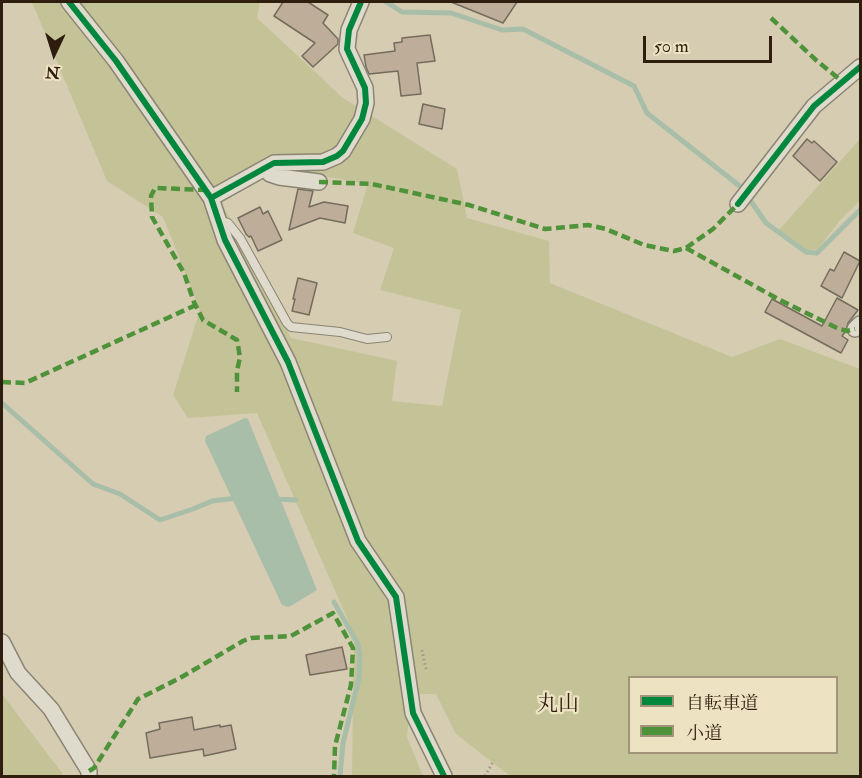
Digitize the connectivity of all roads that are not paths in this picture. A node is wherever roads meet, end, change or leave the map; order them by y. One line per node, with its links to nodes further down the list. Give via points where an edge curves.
1 (69, 2): 6 (street, via 116,61)
2 (361, 2): 4 (street, via 349,30 347,49 365,88 363,119 337,156 323,162 288,161)
3 (861, 67): 7 (street, via 814,106)
4 (265, 168): 5 (street, via 279,177); 6 (street)
5 (319, 182)
6 (212, 198): 8 (street)
7 (743, 199)
8 (219, 220): 9 (lane, via 228,223 240,238 291,327 367,339); 12 (street, via 225,240 288,362 358,541 396,597 413,713)
9 (387, 337)
10 (2, 642): 11 (street, via 18,673 51,709)
11 (89, 777)
12 (444, 777)

